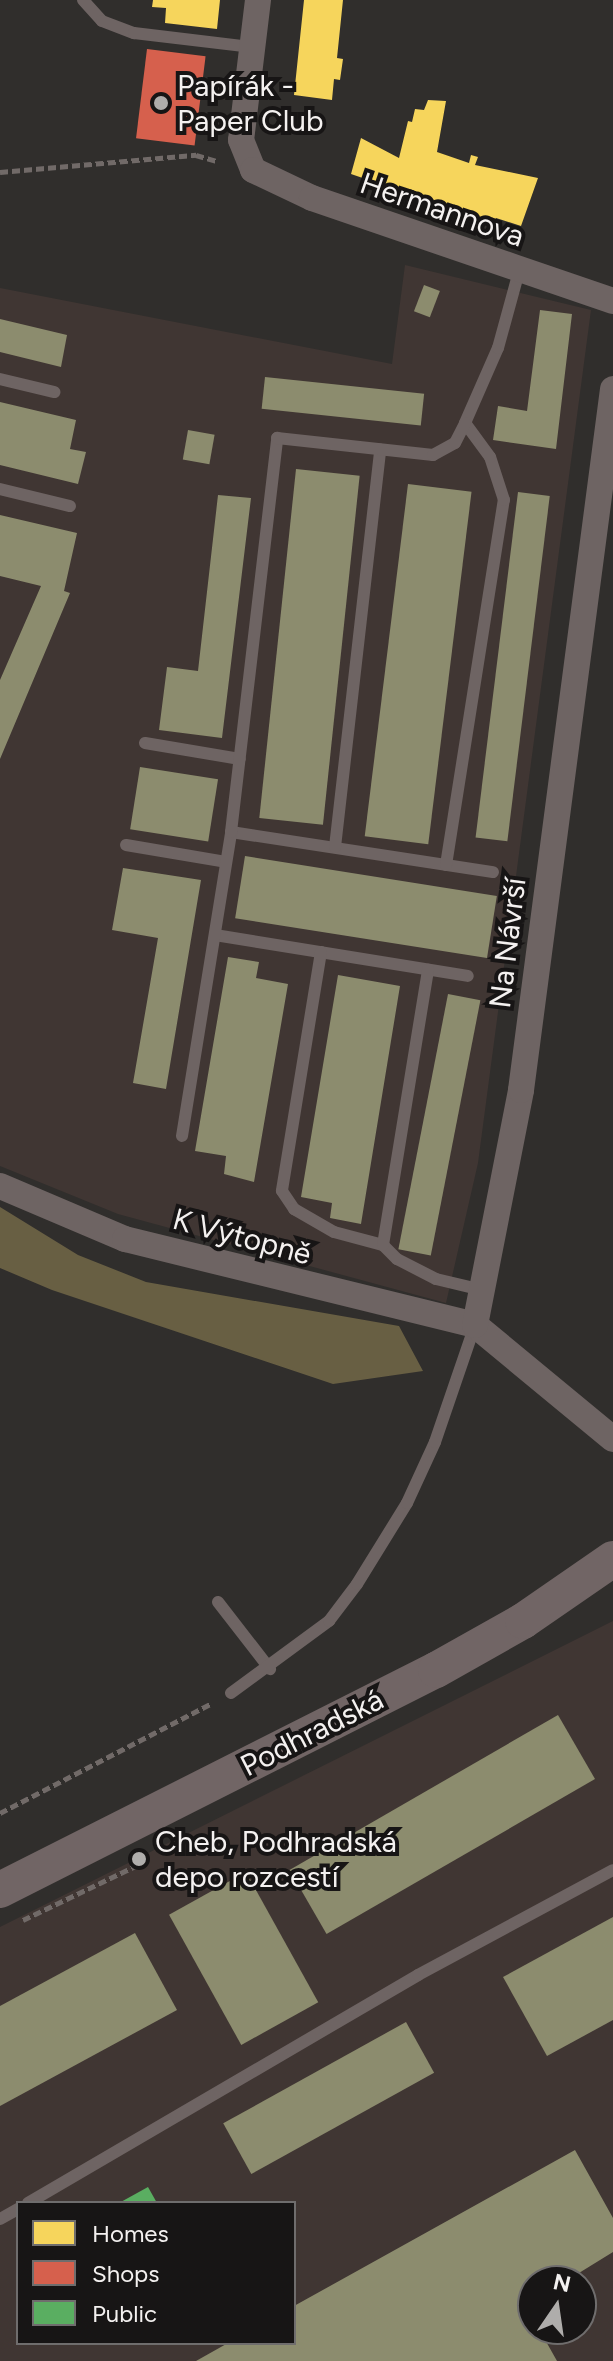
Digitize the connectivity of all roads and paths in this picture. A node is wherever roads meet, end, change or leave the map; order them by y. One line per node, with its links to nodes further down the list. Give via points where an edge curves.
1 (83, 0): 3 (lane, via 102,21 134,33)
2 (258, 0): 3 (street)
3 (252, 47): 4 (street, via 241,140)
4 (253, 170): 5 (path, via 196,155); 6 (street, Hermannova, via 312,198)
5 (0, 172)
6 (519, 271): 7 (street, Hermannova); 11 (lane, via 498,348)
7 (613, 301)
8 (0, 379): 10 (lane)
9 (613, 389): 30 (street, Na Návrší, via 521,1090)
10 (54, 392)
11 (465, 423): 12 (lane, via 455,443 433,455); 21 (lane, via 490,457 504,500)
12 (380, 450): 16 (lane, via 277,438); 19 (lane)
13 (0, 489): 14 (lane)
14 (70, 506)
15 (145, 743): 16 (lane)
16 (240, 759): 17 (lane)
17 (231, 832): 19 (lane); 20 (lane)
18 (126, 845): 20 (lane)
19 (335, 847): 21 (lane)
20 (226, 862): 23 (lane)
21 (446, 865): 22 (lane)
22 (493, 872)
23 (215, 935): 24 (lane); 27 (lane)
24 (321, 952): 25 (lane); 29 (lane, via 282,1191 294,1209 334,1232)
25 (428, 970): 26 (lane); 29 (lane)
26 (468, 976)
27 (182, 1136)
28 (0, 1186): 31 (street, K Výtopně, via 125,1239)
29 (383, 1245): 30 (lane, via 397,1259 436,1279)
30 (482, 1290): 31 (street, Na Návrší)
31 (475, 1325): 32 (street); 35 (lane, via 435,1442 387,1539 329,1621)
32 (613, 1439)
33 (613, 1559): 40 (main road, Podhradská, via 523,1621 436,1670)
34 (218, 1602): 35 (lane)
35 (270, 1669): 36 (lane)
36 (231, 1693): 37 (path)
37 (0, 1813)
38 (144, 1862): 41 (path)
39 (613, 1870): 42 (lane, via 418,1975)
40 (0, 1890)
41 (12, 1924)
42 (31, 2201)

